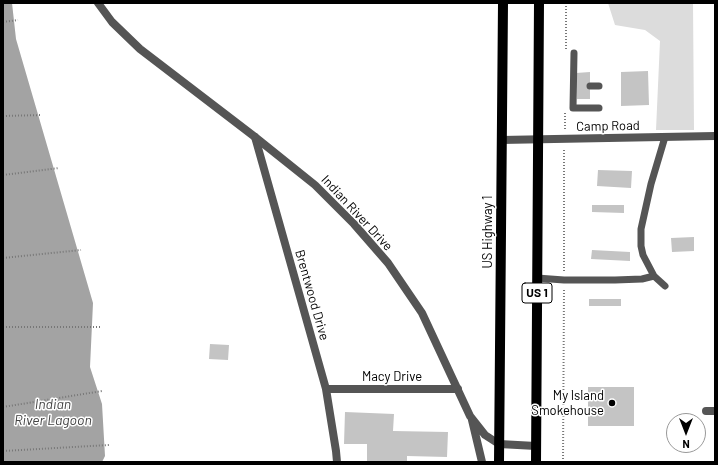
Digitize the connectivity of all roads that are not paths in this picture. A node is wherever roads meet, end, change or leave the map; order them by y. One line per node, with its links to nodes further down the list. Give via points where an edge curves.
1 (98, 3): 8 (street, Indian River Drive, via 112,22 140,49)
2 (503, 3): 11 (main road, US Highway 1)
3 (539, 3): 12 (main road, US 1)
4 (574, 53): 7 (lane, via 573,108)
5 (590, 86): 6 (lane)
6 (599, 86)
7 (599, 108)
8 (255, 136): 16 (street, Brentwood Drive); 17 (street, Indian River Drive, via 315,185 388,263 422,314)
9 (715, 136): 10 (street, Camp Road)
10 (664, 137): 12 (street, Camp Road); 13 (lane, via 641,230 643,255)
11 (502, 140): 12 (street, Camp Road); 19 (main road, US Highway 1)
12 (538, 140): 14 (main road, US 1)
13 (654, 276): 14 (lane, via 632,279); 15 (lane)
14 (537, 278): 20 (main road, US 1)
15 (665, 286)
16 (326, 389): 17 (street, Macy Drive); 21 (street, Brentwood Drive)
17 (458, 389): 18 (street, Indian River Drive)
18 (470, 416): 19 (street, Indian River Drive, via 485,435); 22 (street)
19 (499, 444): 20 (street); 23 (main road, US Highway 1)
20 (536, 446): 24 (main road, US 1)
21 (336, 462)
22 (482, 462)
23 (499, 462)
24 (536, 462)

